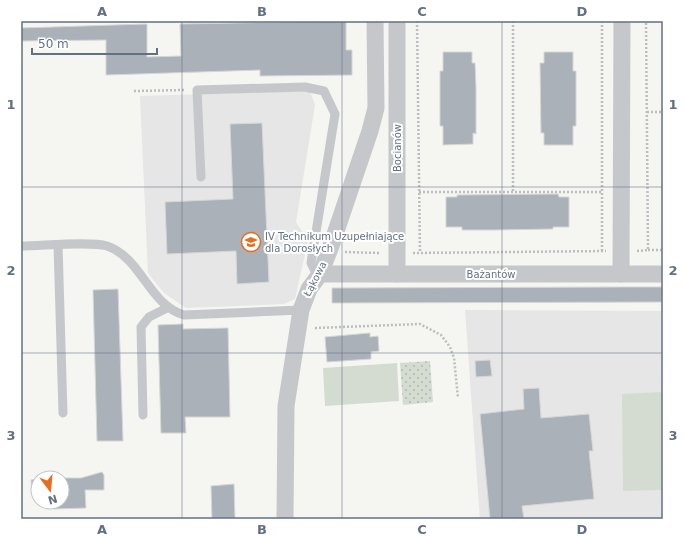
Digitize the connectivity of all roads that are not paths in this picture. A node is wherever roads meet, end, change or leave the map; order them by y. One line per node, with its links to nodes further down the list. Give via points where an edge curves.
1 (375, 21): 7 (street, Łąkowa, via 376,108)
2 (397, 21): 8 (street, Bocianów)
3 (622, 21): 9 (street)
4 (201, 177): 7 (lane, via 197,90 305,87 324,91 335,114 311,263 314,270)
5 (58, 245): 6 (lane); 11 (lane, via 98,245 114,249 128,259); 13 (lane)
6 (21, 246)
7 (320, 274): 8 (street, Bażantów); 12 (street, Łąkowa, via 309,289)
8 (397, 274): 9 (street, Bażantów)
9 (621, 274): 10 (street, Bażantów)
10 (663, 274)
11 (167, 308): 12 (lane, via 184,315); 14 (lane, via 149,317 141,327)
12 (301, 310): 15 (street, Łąkowa, via 286,406)
13 (63, 413)
14 (142, 415)
15 (286, 519)

